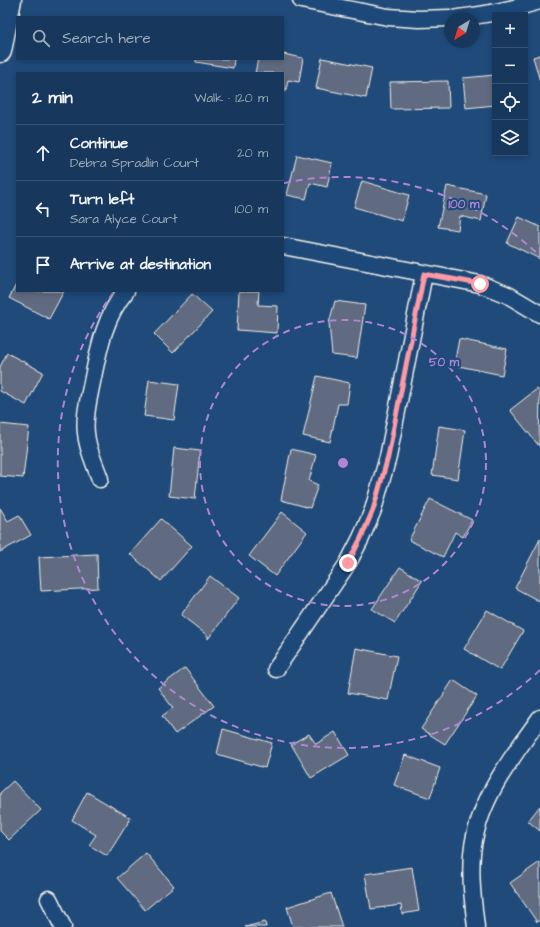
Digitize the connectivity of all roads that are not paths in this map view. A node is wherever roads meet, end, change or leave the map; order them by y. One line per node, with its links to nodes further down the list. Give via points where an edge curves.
1 (10, 0): 6 (main road)
2 (301, 0): 5 (street, via 388,17)
3 (540, 1): 4 (street)
4 (480, 15)
5 (444, 18)
6 (0, 51)
7 (284, 246): 8 (street)
8 (424, 274): 10 (street, via 480,284 508,295); 12 (street, via 388,457 373,510 348,563)
9 (125, 292): 11 (street, via 109,317 100,342 86,412 88,446)
10 (540, 314)
11 (100, 479)
12 (276, 669)
13 (540, 718): 16 (street, via 500,775 487,800 478,826 472,852 471,887)
14 (49, 899): 15 (street)
15 (63, 927)
16 (476, 927)

